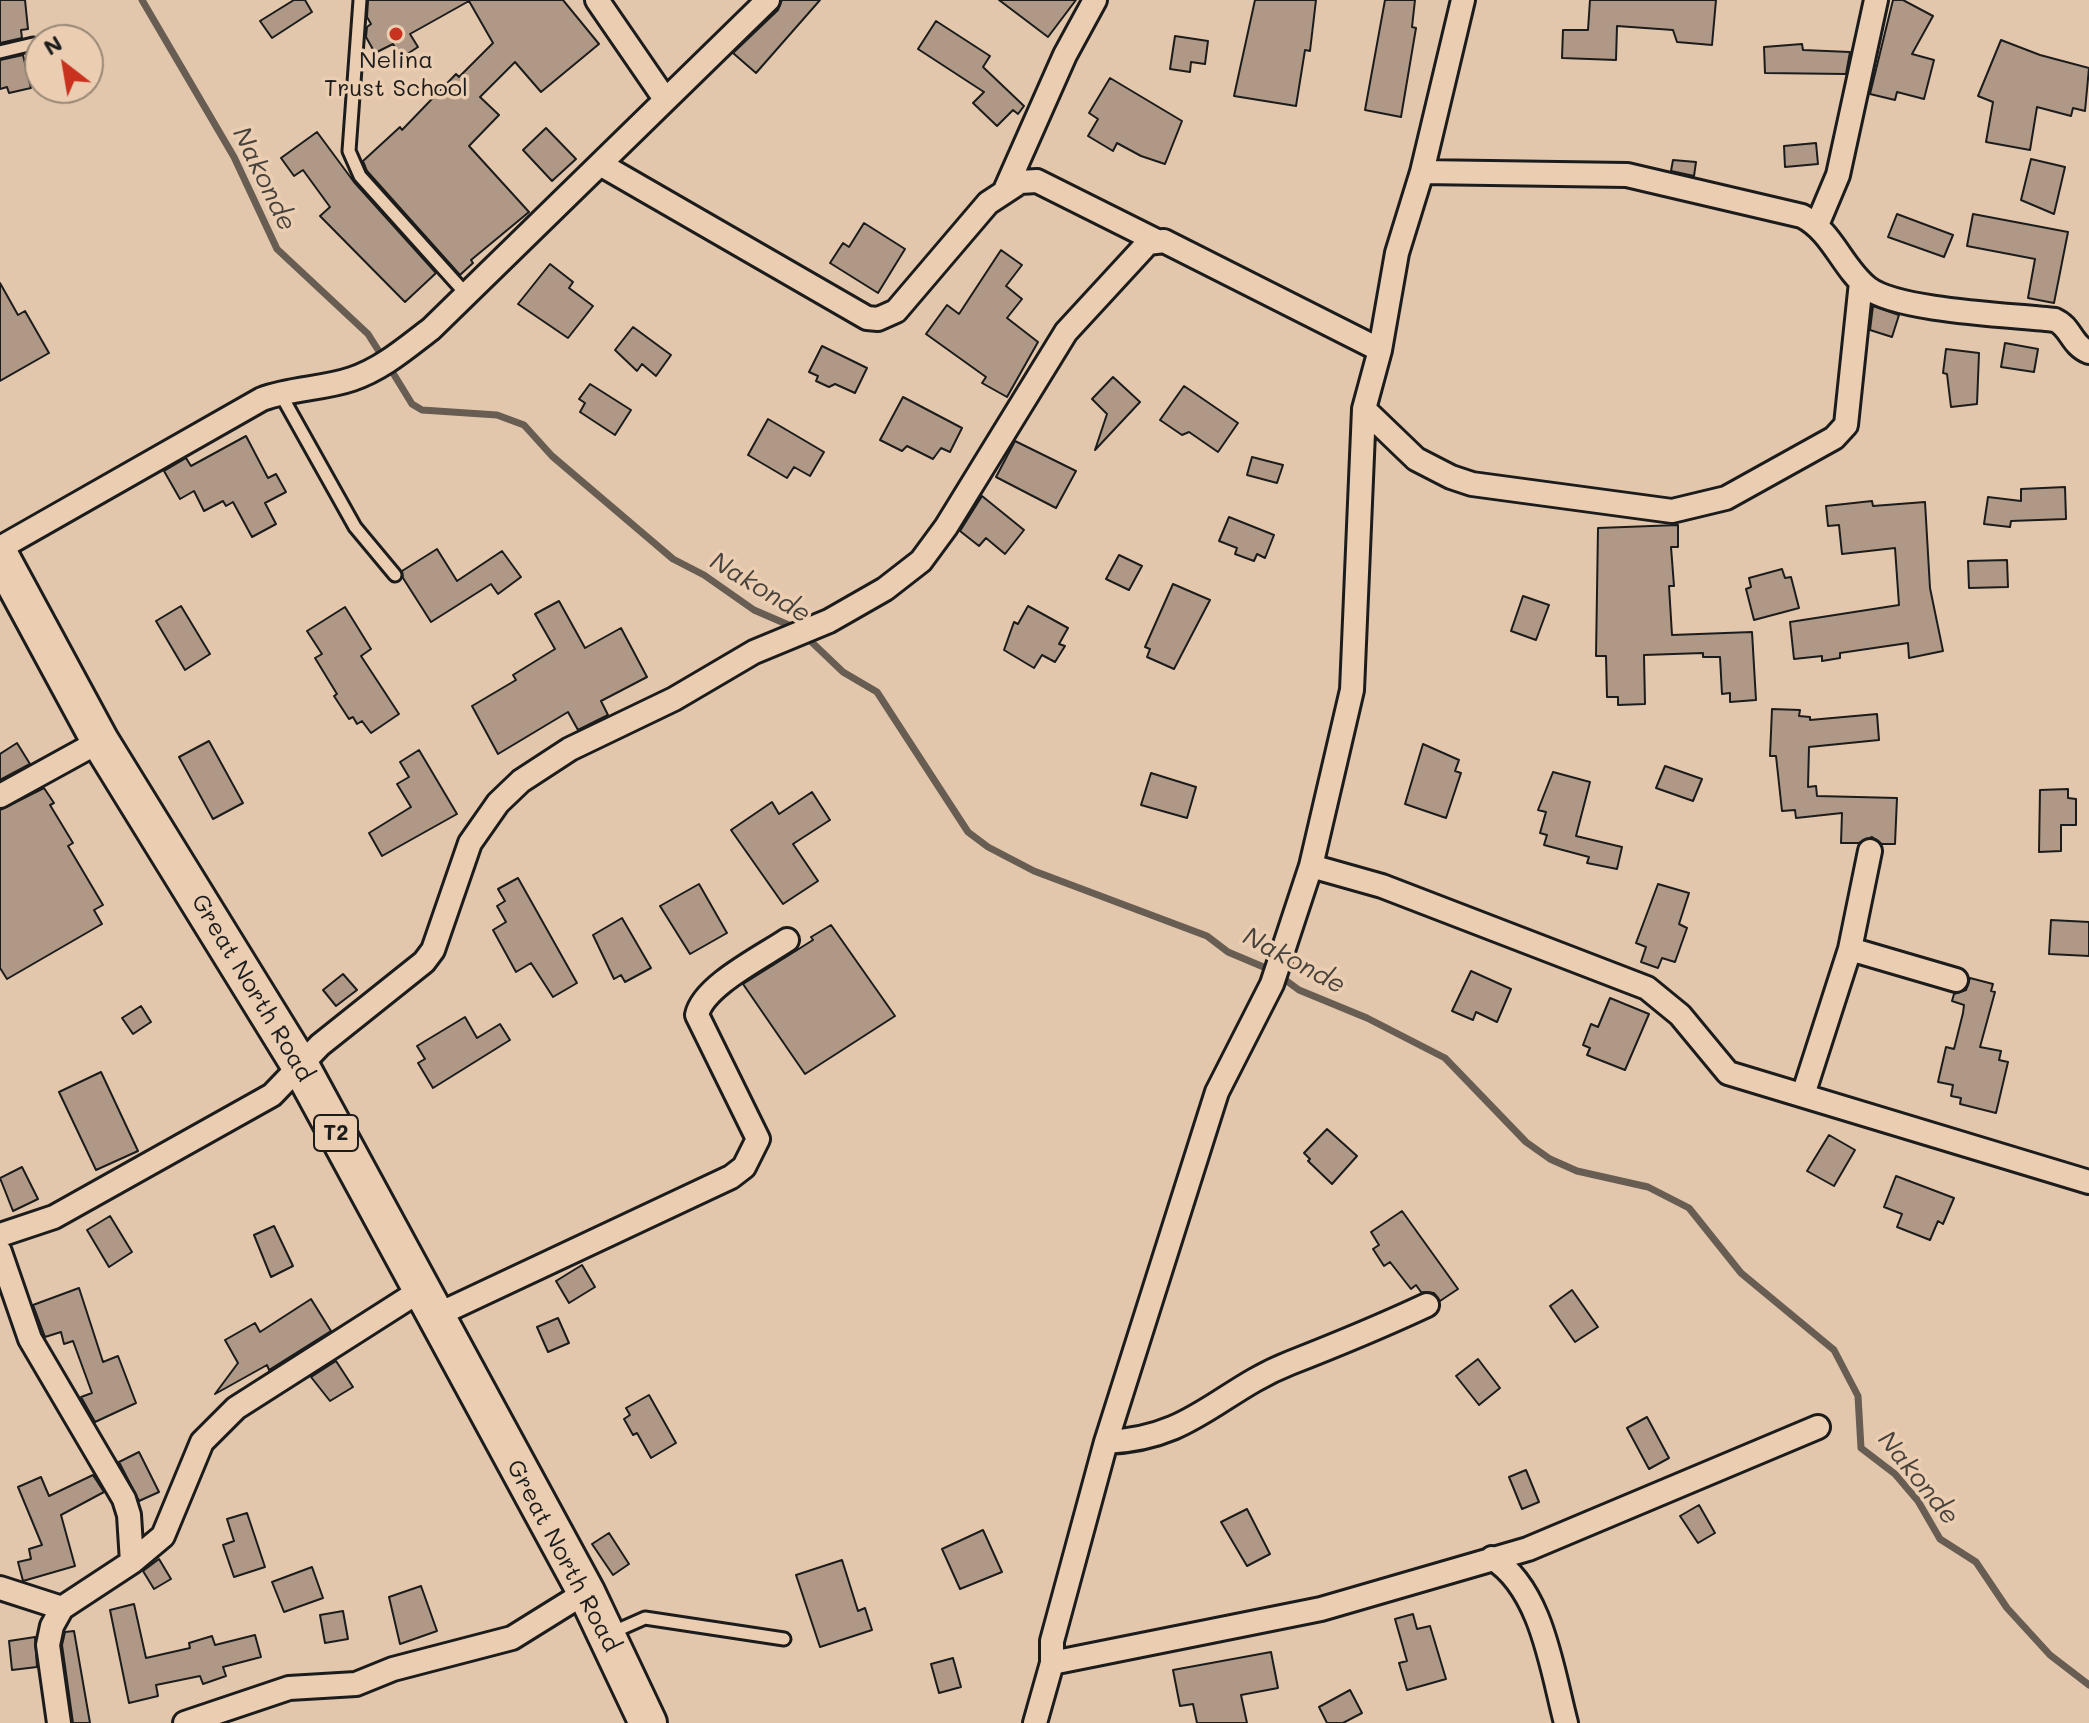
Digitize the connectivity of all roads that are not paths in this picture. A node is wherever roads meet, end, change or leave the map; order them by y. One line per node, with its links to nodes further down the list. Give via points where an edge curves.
1 (360, 0): 16 (lane, via 349,151 353,164)
2 (597, 0): 9 (street)
3 (768, 0): 9 (street)
4 (1095, 0): 12 (street)
5 (1463, 0): 11 (street)
6 (1876, 0): 13 (street, via 1838,175)
7 (24, 46): 8 (lane)
8 (0, 52)
9 (665, 99): 10 (street)
10 (600, 164): 12 (street, via 867,318 878,319 896,311); 16 (street)
11 (1422, 172): 13 (street, via 1627,175 1802,216); 17 (street, via 1397,253)
12 (1006, 188): 14 (street, via 1037,181)
13 (1817, 225): 15 (street)
14 (1157, 241): 17 (street); 31 (street, via 1140,249 1066,332 921,561 829,621 754,652 693,689 570,749 521,781 470,843 433,950 424,962 320,1045)
15 (1861, 282): 18 (street, via 1888,300 2059,321 2076,345); 20 (street, via 1848,419 1841,432 1726,498 1672,511 1472,484 1416,459)
16 (467, 295): 19 (street, via 385,364 353,379)
17 (1380, 350): 20 (street)
18 (2089, 352)
19 (280, 392): 21 (street, via 232,414); 23 (lane, via 355,527)
20 (1364, 409): 27 (street, via 1352,690)
21 (0, 548)
22 (0, 556): 24 (highway, Great North Road / T2)
23 (395, 575)
24 (100, 741): 25 (street); 31 (highway, Great North Road / T2)
25 (0, 796)
26 (1870, 851): 29 (street)
27 (1311, 866): 32 (street, via 1382,886 1647,988 1680,1015 1728,1073); 39 (street, via 1272,984 1217,1092)
28 (787, 940): 36 (street, via 710,992 697,1015 758,1139 744,1167 731,1177)
29 (1850, 949): 30 (street); 32 (street)
30 (1956, 980)
31 (301, 1067): 34 (street, via 272,1095 54,1217); 36 (highway, Great North Road / T2)
32 (1803, 1095): 33 (street)
33 (2089, 1182)
34 (0, 1235)
35 (0, 1252): 41 (street, via 30,1339 127,1507)
36 (428, 1303): 41 (street, via 236,1408 202,1442 163,1536); 43 (highway, Great North Road / T2)
37 (1427, 1305): 39 (street, via 1283,1366 1171,1431 1140,1441)
38 (1818, 1427): 40 (street, via 1528,1549)
39 (1106, 1442): 47 (street, via 1052,1641)
40 (1492, 1558): 47 (street, via 1321,1609); 52 (street, via 1518,1579 1538,1623)
41 (132, 1562): 44 (street)
42 (0, 1588): 44 (street)
43 (586, 1592): 45 (highway, Great North Road / T2); 49 (street, via 512,1638 356,1684 289,1688)
44 (62, 1608): 48 (street, via 48,1645)
45 (606, 1635): 46 (lane, via 645,1618); 50 (highway, Great North Road / T2)
46 (784, 1639)
47 (1052, 1663): 51 (street)
48 (59, 1723)
49 (185, 1723)
50 (648, 1723)
51 (1035, 1723)
52 (1566, 1723)

